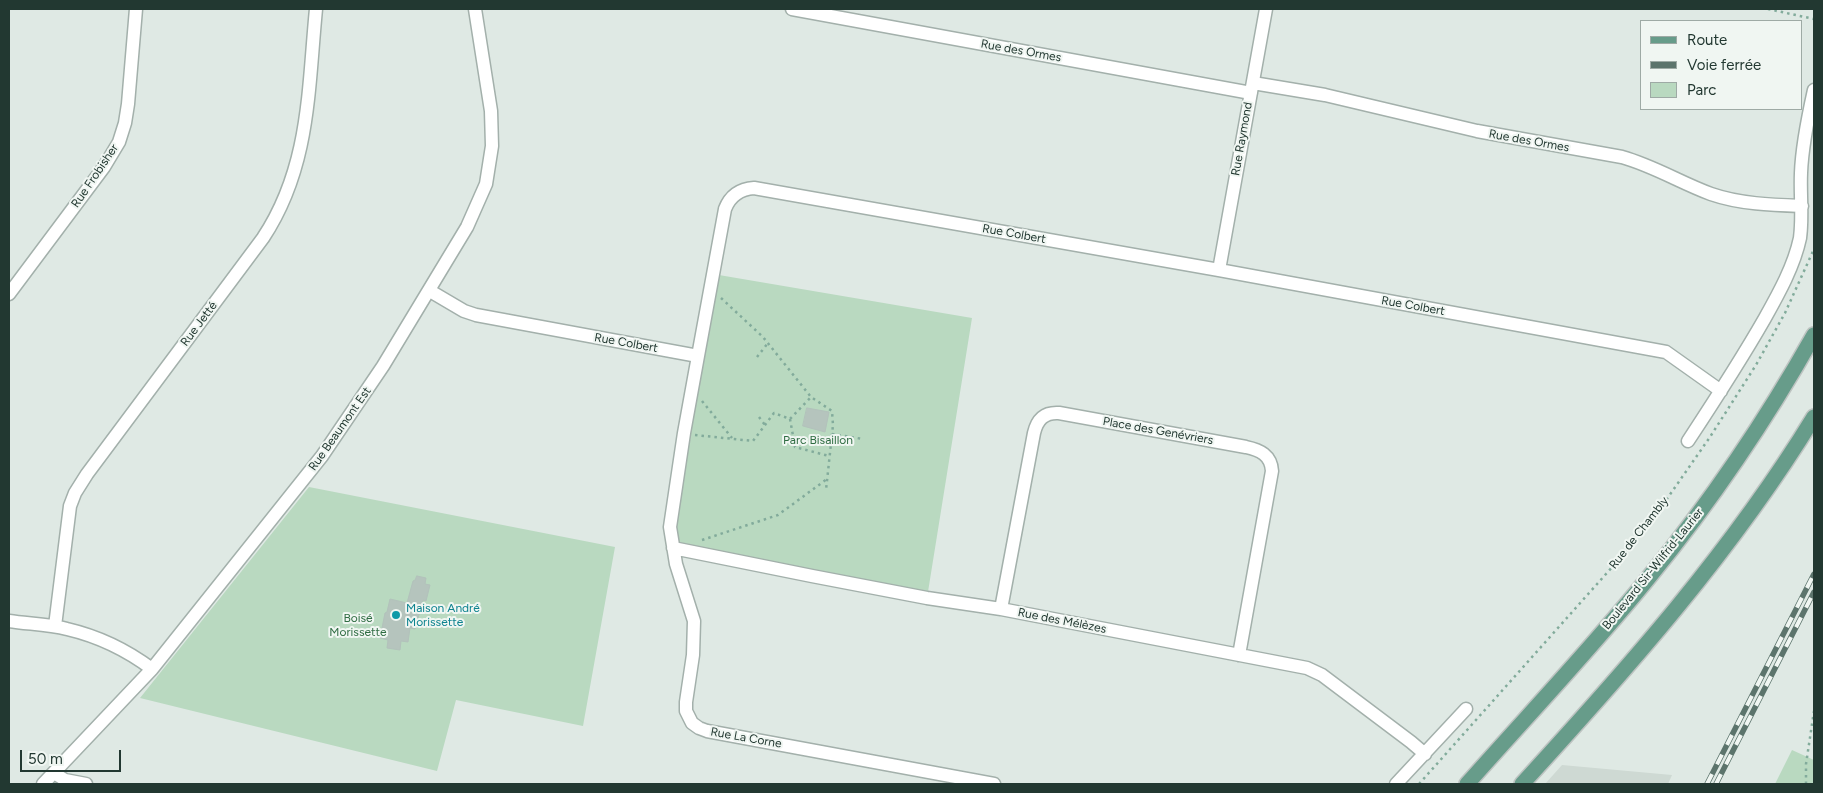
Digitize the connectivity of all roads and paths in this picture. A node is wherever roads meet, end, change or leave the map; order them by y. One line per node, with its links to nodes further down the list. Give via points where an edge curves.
1 (136, 9): 15 (street, Rue Frobisher, via 128,104 119,142 104,167)
2 (316, 9): 39 (street, Rue Jetté, via 302,144 288,193 264,238 75,492 69,514)
3 (476, 9): 14 (street, Rue Beaumont Est, via 491,111 491,160 474,215)
4 (792, 9): 8 (street, Rue des Ormes)
5 (1266, 9): 8 (street, Rue Raymond)
6 (1768, 9): 7 (path)
7 (1814, 19)
8 (1252, 88): 10 (street, Rue des Ormes, via 1325,95 1477,132 1622,158 1726,198); 12 (street, Rue Raymond)
9 (1814, 90): 10 (street, via 1802,160)
10 (1802, 206): 21 (street, via 1799,239 1786,277)
11 (1814, 249): 50 (path, Rue de Chambly, via 1785,313 1751,373 1662,506 1609,571)
12 (1219, 270): 13 (street, Rue Colbert, via 754,188 736,193 725,208); 21 (street, Rue Colbert, via 1666,352)
13 (710, 288): 17 (path); 18 (street, Rue Colbert)
14 (430, 291): 18 (street, Rue Colbert, via 476,315); 41 (street, Rue Beaumont Est, via 322,456)
15 (9, 294)
16 (1814, 335): 51 (main road, Boulevard Sir-Wilfrid-Laurier, via 1759,427 1675,546 1613,621)
17 (768, 343): 19 (path); 22 (path)
18 (698, 356): 20 (street, Rue La Corne)
19 (757, 357)
20 (692, 390): 27 (street, Rue La Corne); 29 (path)
21 (1721, 391): 31 (street)
22 (811, 397): 25 (path); 28 (path, via 832,411)
23 (759, 417): 26 (path)
24 (1814, 417): 52 (main road, via 1766,492 1713,564)
25 (790, 419): 26 (path, via 774,413); 32 (path, via 795,447)
26 (765, 425): 29 (path, via 753,441)
27 (684, 433): 29 (path); 36 (street, Rue La Corne, via 670,527)
28 (832, 434): 30 (path); 32 (path)
29 (733, 439)
30 (863, 439)
31 (1688, 441)
32 (829, 456): 33 (path)
33 (827, 479): 34 (path); 35 (path, via 778,515)
34 (826, 490)
35 (699, 540)
36 (672, 548): 37 (street, Rue des Mélèzes, via 927,598); 48 (street, Rue La Corne, via 694,621 686,707 695,726 707,731)
37 (1001, 609): 40 (street, Rue des Mélèzes); 40 (street, Place des Genévriers, via 1034,433 1043,416 1059,413 1257,449 1269,459 1272,471)
38 (9, 621): 39 (street)
39 (55, 626): 41 (street, via 110,644)
40 (1239, 655): 44 (street, Rue des Mélèzes, via 1317,672)
41 (152, 669): 45 (street, Rue Beaumont Est)
42 (1466, 709): 44 (street)
43 (1814, 710): 53 (path)
44 (1425, 754): 49 (street)
45 (54, 773): 46 (street, Rue Beaumont Est); 47 (street, via 65,780)
46 (43, 784)
47 (86, 784)
48 (994, 784)
49 (1396, 784)
50 (1419, 784)
51 (1467, 784)
52 (1522, 784)
53 (1806, 784)

